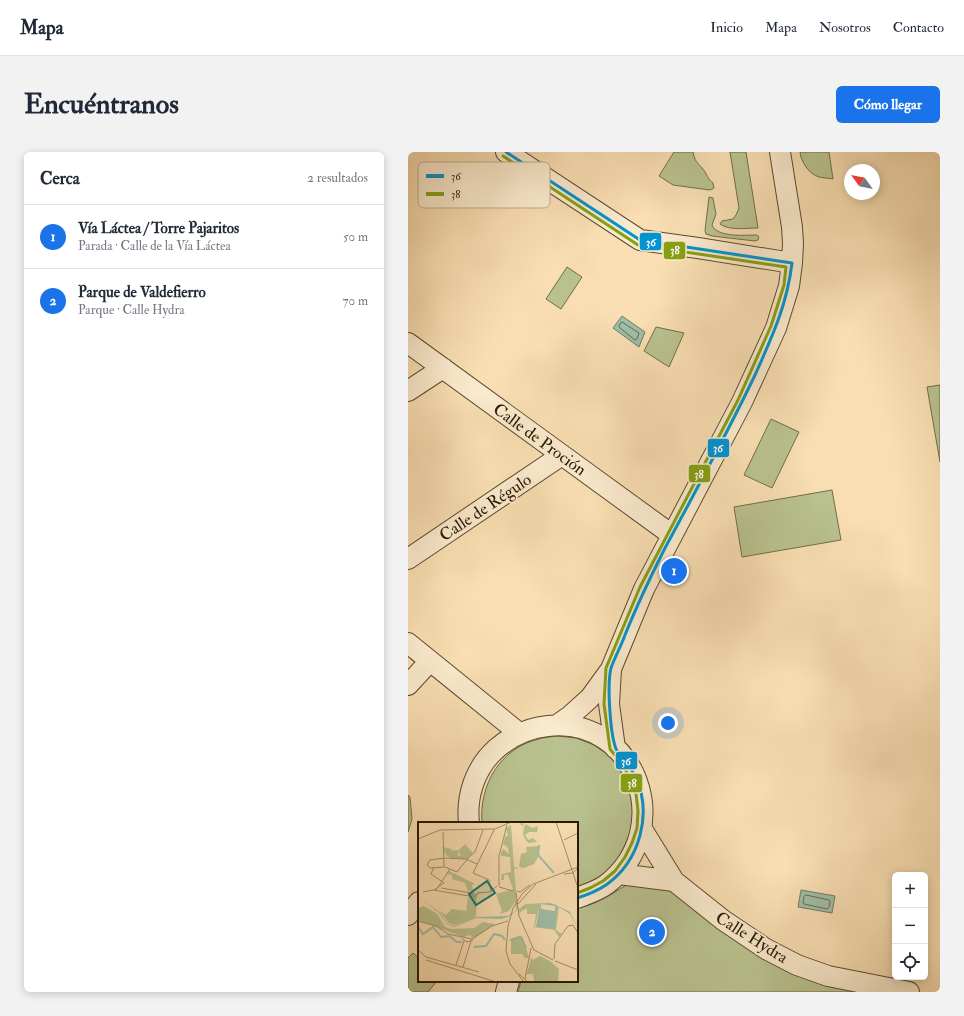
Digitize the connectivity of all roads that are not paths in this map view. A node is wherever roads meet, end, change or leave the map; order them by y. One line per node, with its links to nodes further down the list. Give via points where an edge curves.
1 (506, 152): 3 (street)
2 (780, 152): 5 (street, via 792,227)
3 (521, 162)
4 (550, 181): 5 (street, via 640,240)
5 (792, 263): 10 (street, via 789,286 776,328 742,402)
6 (408, 343): 7 (street, Calle de Proción)
7 (443, 368): 8 (street); 9 (street, Calle de Proción)
8 (408, 391)
9 (562, 455): 10 (street, Calle de Proción); 11 (street, Calle de Régulo)
10 (672, 535): 14 (street, via 644,589)
11 (408, 559)
12 (408, 643): 13 (street)
13 (430, 661): 15 (street); 17 (street)
14 (611, 669): 16 (street, via 590,698); 18 (street, via 609,704)
15 (408, 685)
16 (557, 725): 17 (street); 18 (street, via 588,731)
17 (519, 733): 19 (street, via 492,753 481,767 469,797)
18 (615, 748): 20 (street, via 632,771 641,793)
19 (469, 822)
20 (642, 829): 21 (street, via 632,855); 22 (street, Calle Hydra)
21 (619, 874): 22 (street); 23 (street, via 606,885)
22 (674, 880): 28 (street, Calle Hydra, via 723,920 766,949 797,965 828,976)
23 (578, 898)
24 (418, 903): 25 (street)
25 (408, 915)
26 (509, 982): 27 (street)
27 (506, 992)
28 (909, 992)

